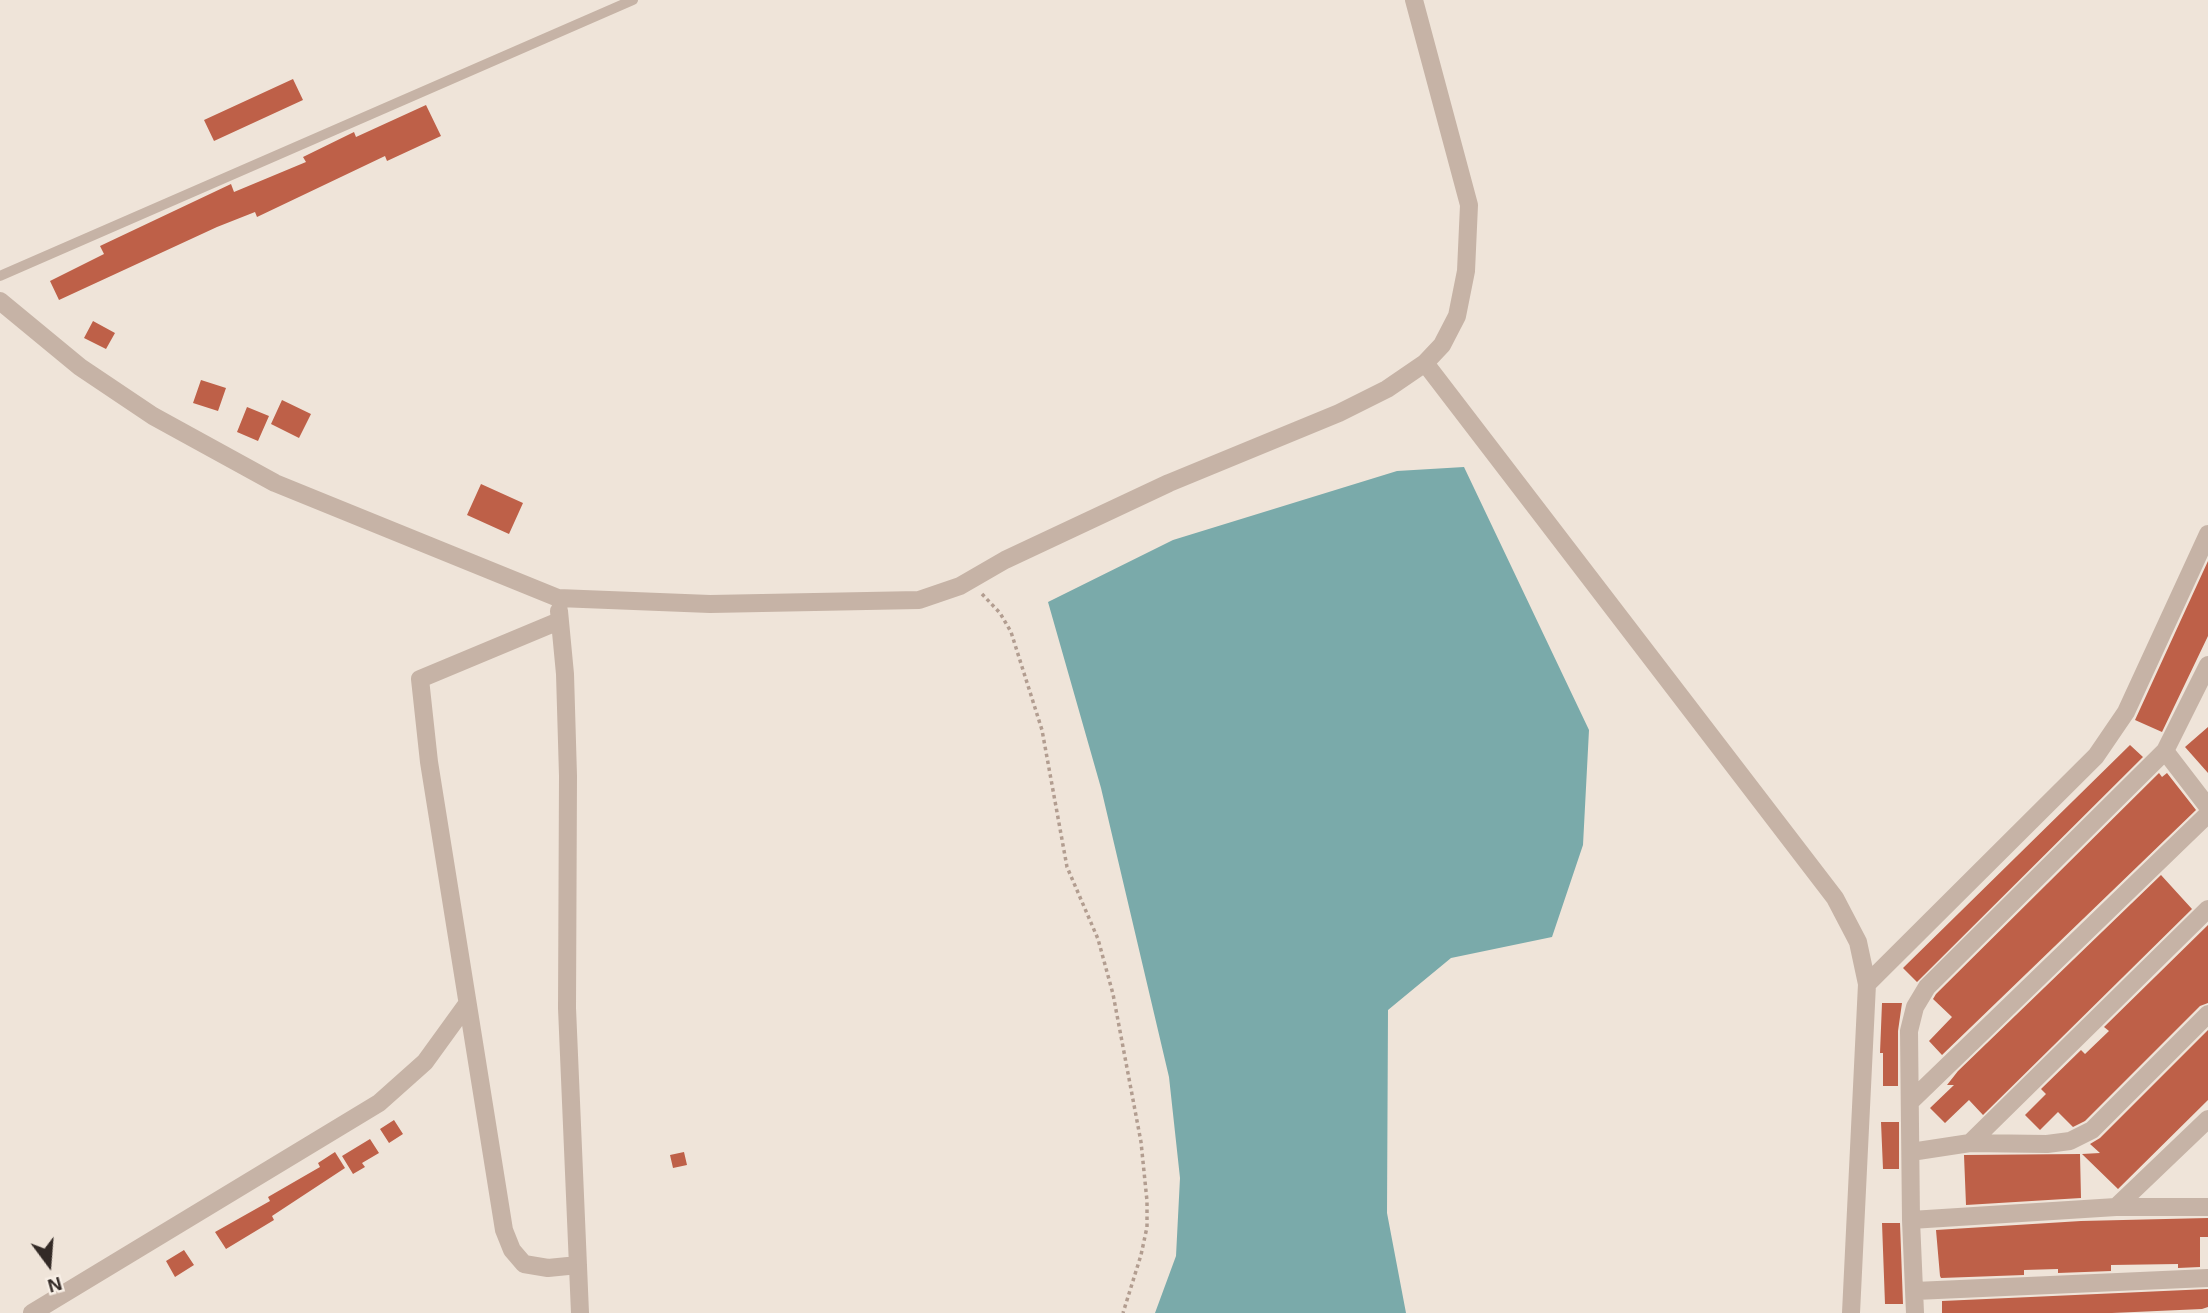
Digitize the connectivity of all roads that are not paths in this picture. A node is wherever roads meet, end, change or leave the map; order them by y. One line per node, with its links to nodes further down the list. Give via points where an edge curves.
1 (632, 0): 3 (lane)
2 (1414, 0): 5 (street, via 1469,205 1466,271 1457,316 1442,345)
3 (0, 276)
4 (0, 301): 7 (street, via 80,367 153,416 275,483)
5 (1425, 363): 7 (street, via 1339,413 1146,493 960,586 919,600 710,604); 14 (street, via 1835,898 1858,942)
6 (2208, 534): 14 (street, via 2126,712 2096,756)
7 (558, 597): 8 (street)
8 (559, 621): 15 (street, via 420,679); 24 (street, via 568,776 567,1009)
9 (2206, 679): 10 (street)
10 (2165, 751): 11 (street); 17 (street, via 1927,987 1915,1007 1909,1031)
11 (2208, 807)
12 (2208, 814): 17 (street)
13 (2208, 909): 19 (street)
14 (1867, 984): 29 (street)
15 (467, 1004): 24 (street, via 504,1230 512,1250 524,1264 548,1268); 27 (street, via 425,1062 379,1103)
16 (2208, 1014): 19 (street, via 2092,1130 2070,1141 2047,1144)
17 (1911, 1101): 20 (street)
18 (2208, 1119): 21 (street)
19 (1970, 1143): 20 (street)
20 (1912, 1152): 23 (street)
21 (2116, 1207): 22 (street); 23 (street)
22 (2208, 1207)
23 (1911, 1220): 26 (street)
24 (578, 1265): 28 (street)
25 (2208, 1278): 26 (street)
26 (1914, 1291): 30 (street)
27 (32, 1313)
28 (580, 1313)
29 (1851, 1313)
30 (1915, 1313)

